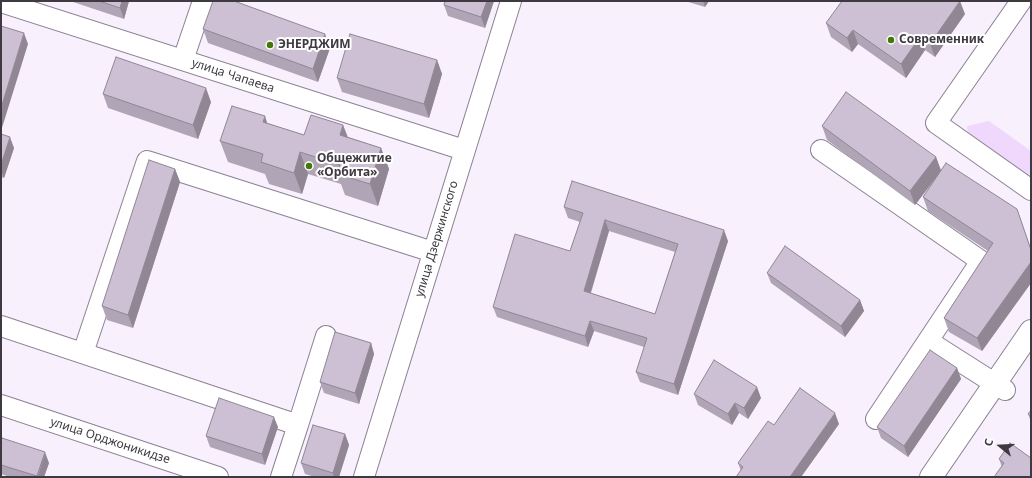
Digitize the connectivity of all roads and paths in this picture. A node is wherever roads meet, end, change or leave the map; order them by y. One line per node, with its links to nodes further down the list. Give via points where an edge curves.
1 (203, 1): 5 (street)
2 (511, 1): 6 (street, улица Дзержинского)
3 (1021, 1): 8 (street, via 936,123)
4 (1, 2): 5 (street, улица Чапаева)
5 (183, 60): 6 (street, улица Чапаева)
6 (464, 150): 9 (street, улица Дзержинского)
7 (821, 150): 13 (street, via 981,261)
8 (1031, 190)
9 (433, 252): 15 (street, via 147,161); 22 (street, улица Дзержинского)
10 (1, 323): 15 (street)
11 (1031, 331): 16 (main road)
12 (326, 336): 19 (street)
13 (928, 341): 16 (street); 18 (street)
14 (1031, 352): 16 (main road)
15 (83, 353): 19 (street)
16 (1000, 387): 23 (main road); 24 (main road)
17 (1, 405): 20 (street, улица Орджоникидзе)
18 (876, 419)
19 (298, 425): 21 (street)
20 (218, 477)
21 (281, 477)
22 (364, 477)
23 (931, 477)
24 (947, 477)

